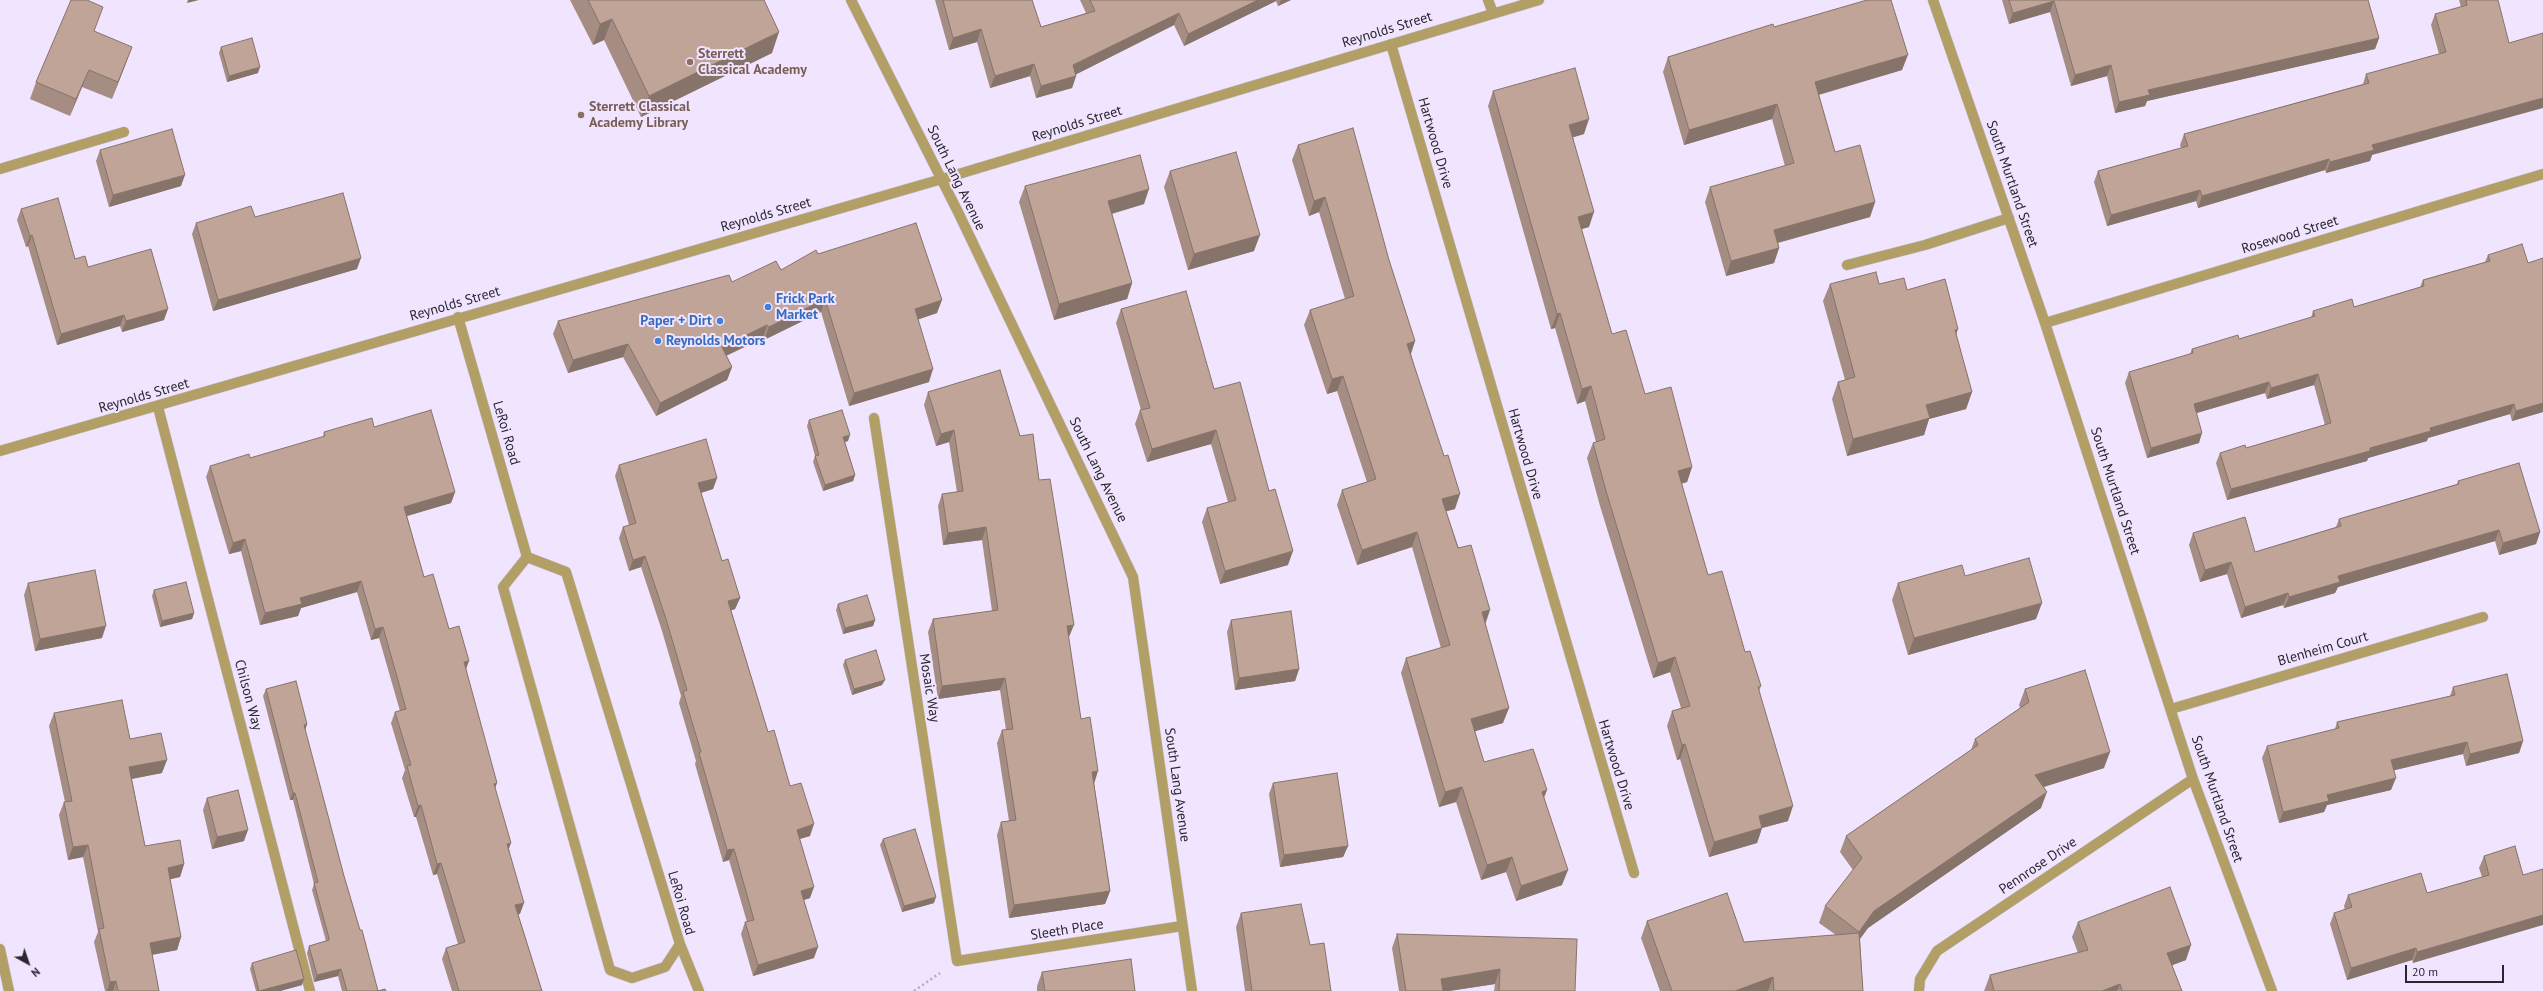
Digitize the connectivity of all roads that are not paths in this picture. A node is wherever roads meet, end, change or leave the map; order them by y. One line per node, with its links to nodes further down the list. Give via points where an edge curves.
1 (851, 0): 10 (street, South Lang Avenue)
2 (1488, 0): 5 (street)
3 (1539, 0): 5 (street, Reynolds Street)
4 (1933, 0): 11 (street, South Murtland Street)
5 (1493, 13): 6 (street, Reynolds Street)
6 (1391, 44): 10 (street, Reynolds Street); 22 (street, Hartwood Drive)
7 (124, 132): 8 (street)
8 (0, 170)
9 (2543, 174): 14 (street, Rosewood Street)
10 (942, 179): 13 (street, Reynolds Street); 23 (street, South Lang Avenue, via 1134,576)
11 (2009, 218): 12 (street, via 1925,245); 14 (street, South Murtland Street)
12 (1847, 265)
13 (458, 317): 15 (street, Reynolds Street); 18 (street, LeRoi Road)
14 (2045, 322): 20 (street, South Murtland Street)
15 (158, 407): 17 (street, Reynolds Street); 28 (street, Chilson Way)
16 (874, 418): 26 (street, Mosaic Way)
17 (0, 451)
18 (527, 557): 24 (street, LeRoi Road, via 566,572); 24 (street, LeRoi Road, via 503,586 610,970 632,978 665,967)
19 (2482, 617): 20 (street, Blenheim Court)
20 (2171, 709): 21 (street, South Murtland Street)
21 (2193, 779): 31 (street, Pennrose Drive, via 1936,951 1920,979); 32 (street, South Murtland Street)
22 (1634, 872)
23 (1182, 926): 26 (street, Sleeth Place); 30 (street, South Lang Avenue)
24 (680, 944): 29 (street)
25 (0, 950): 27 (street)
26 (957, 961)
27 (9, 991)
28 (310, 991)
29 (700, 991)
30 (1192, 991)
31 (1919, 991)
32 (2272, 991)

